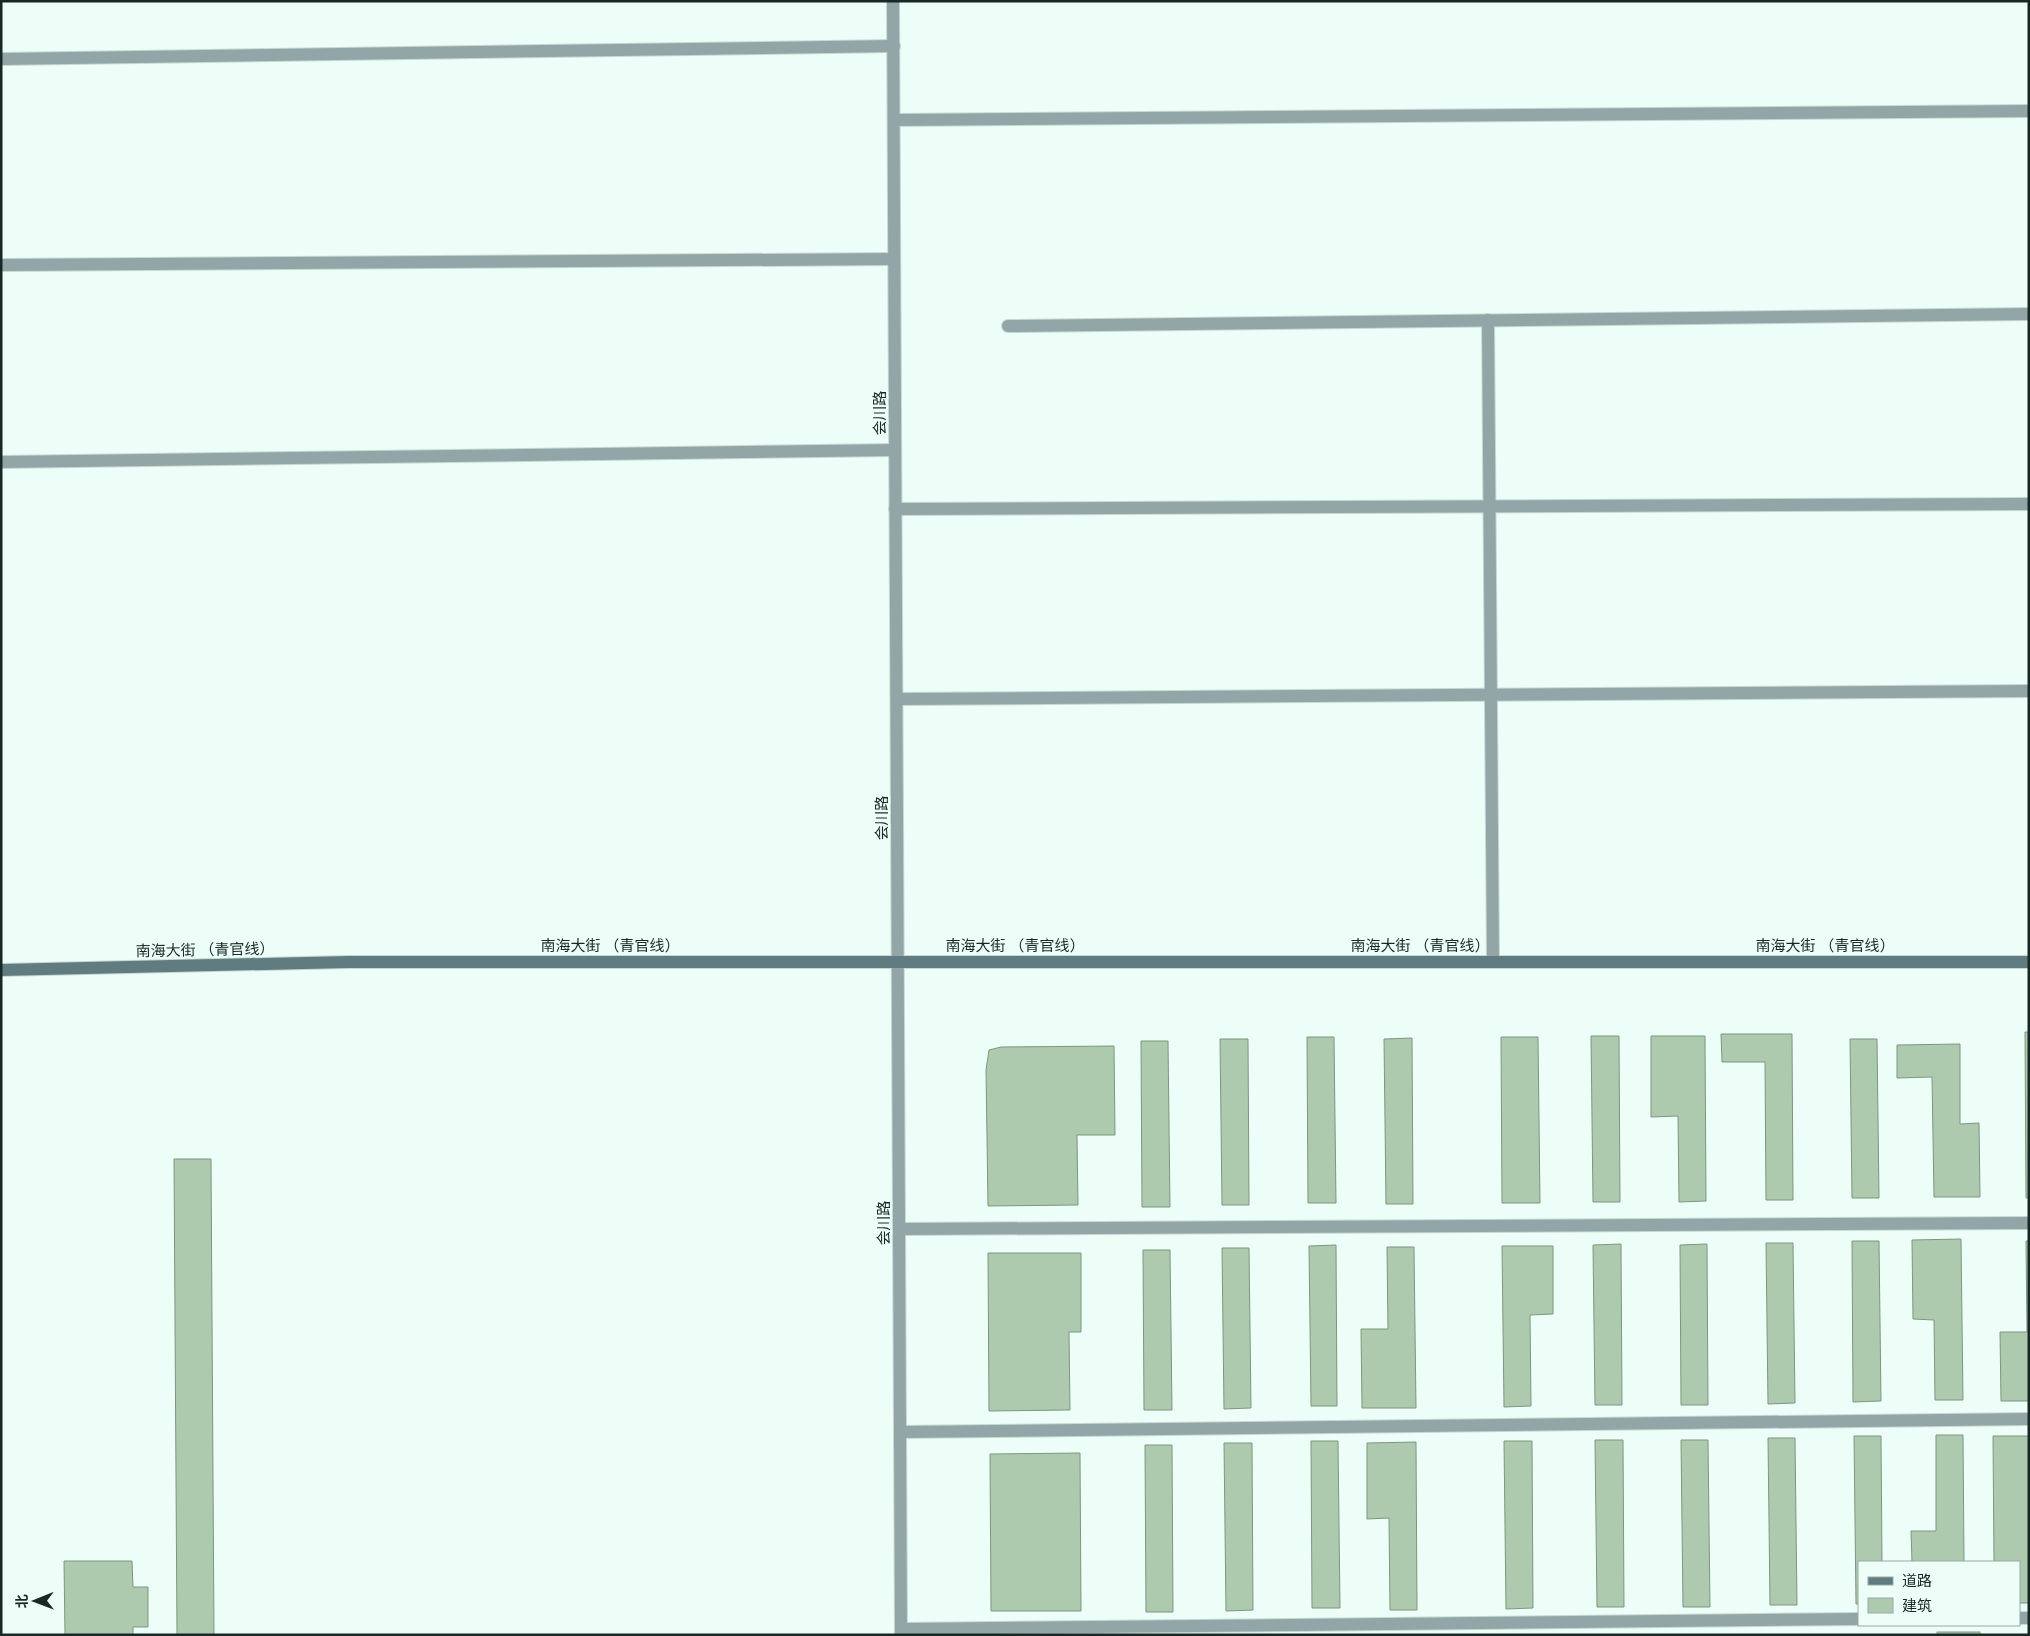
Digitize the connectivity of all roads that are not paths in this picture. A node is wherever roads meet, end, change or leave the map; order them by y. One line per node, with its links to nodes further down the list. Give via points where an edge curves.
1 (893, 1): 2 (street, 会川路)
2 (894, 46): 3 (street); 5 (street, 会川路)
3 (1, 59)
4 (2029, 111): 5 (street)
5 (894, 120): 6 (street, 会川路)
6 (894, 259): 7 (street); 11 (street, 会川路)
7 (1, 265)
8 (2029, 314): 9 (street)
9 (1488, 320): 10 (street); 14 (street)
10 (1008, 326)
11 (895, 450): 12 (street); 15 (street, 会川路)
12 (1, 462)
13 (2029, 504): 14 (street)
14 (1489, 507): 15 (street); 17 (street)
15 (895, 509): 18 (street, 会川路)
16 (2029, 691): 17 (street)
17 (1491, 695): 18 (street); 20 (street)
18 (897, 699): 19 (street, 会川路)
19 (898, 962): 20 (main road, 南海大街 （青官线）); 22 (main road, 南海大街 （青官线）, via 348,962); 24 (street, 会川路)
20 (1493, 962): 21 (main road, 南海大街 （青官线）)
21 (2029, 962)
22 (1, 970)
23 (2029, 1223): 24 (street)
24 (899, 1229): 26 (street, 会川路)
25 (2029, 1419): 26 (street)
26 (900, 1432): 28 (street, 会川路)
27 (1858, 1619): 28 (street)
28 (901, 1632)

